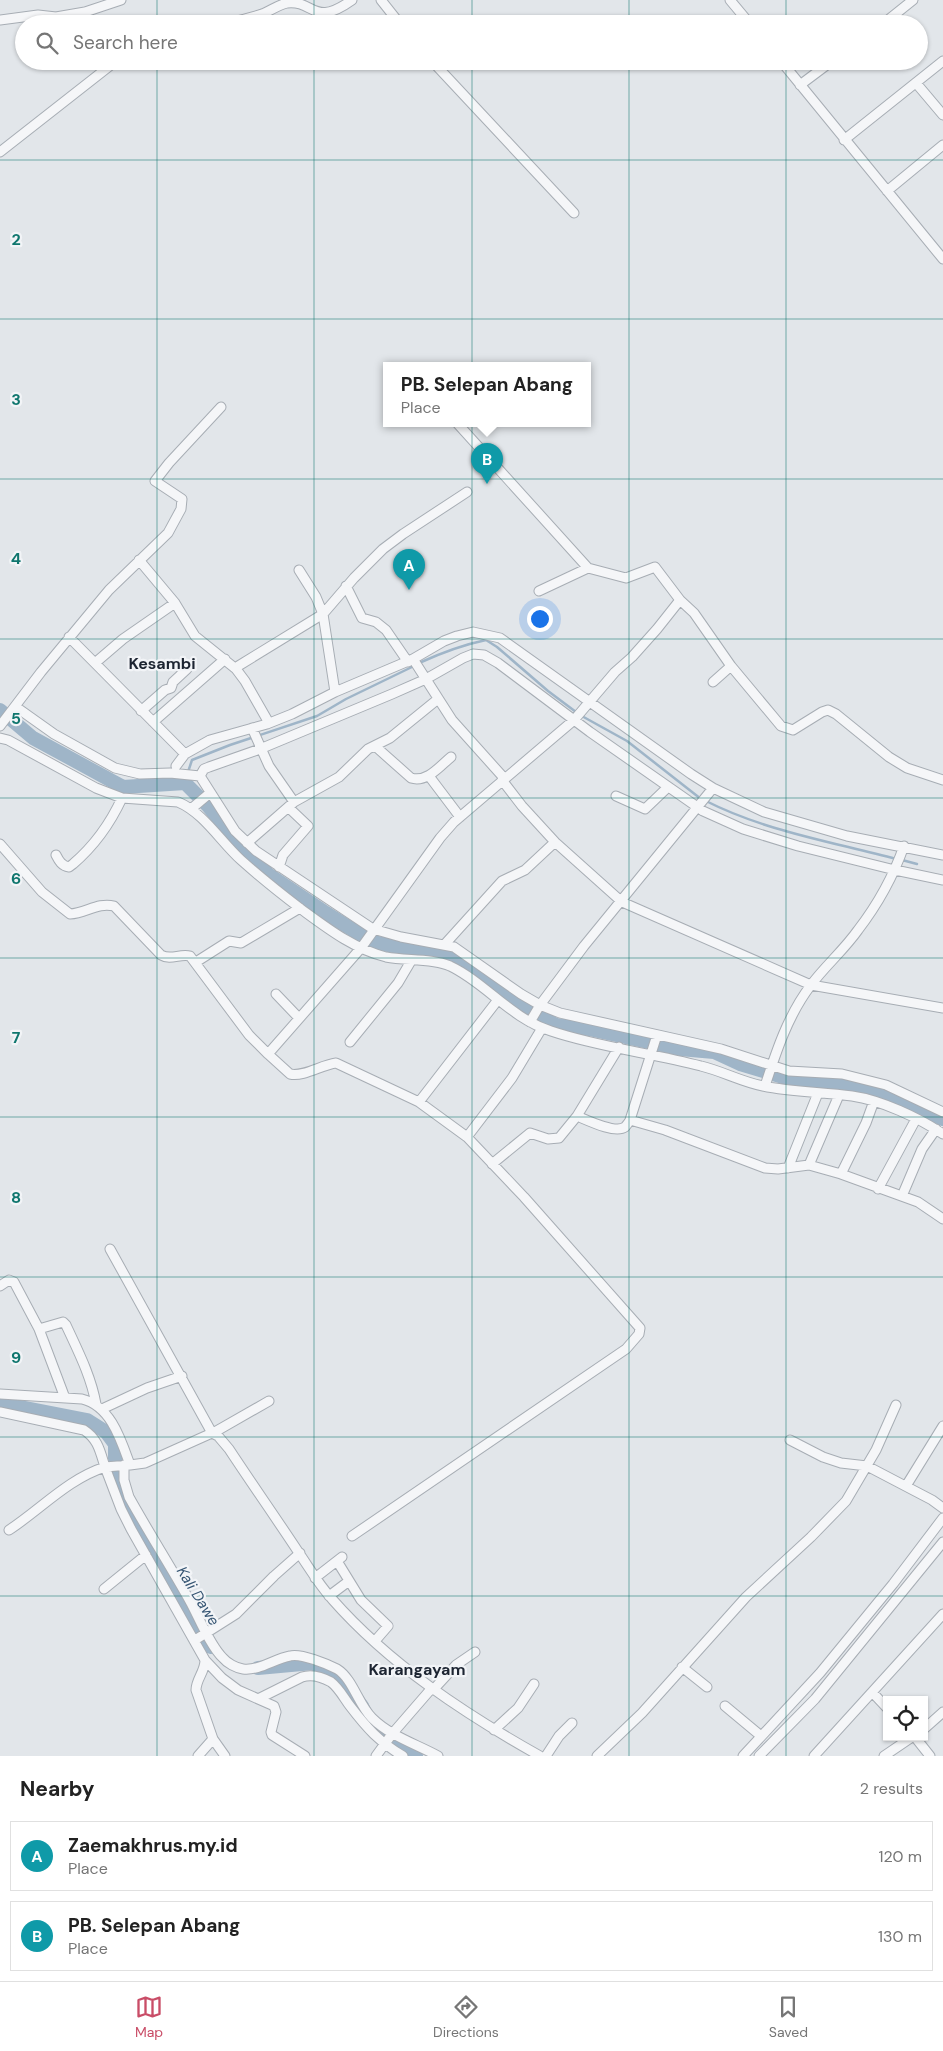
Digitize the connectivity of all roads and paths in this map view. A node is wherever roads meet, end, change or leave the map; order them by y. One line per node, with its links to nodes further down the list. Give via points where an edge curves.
1 (121, 0): 6 (street)
2 (352, 0): 7 (street, via 329,13 292,3)
3 (381, 0): 8 (street)
4 (730, 0): 9 (street)
5 (913, 0): 10 (street)
6 (68, 15)
7 (255, 15)
8 (393, 15)
9 (742, 15)
10 (894, 15)
11 (15, 18): 12 (street)
12 (0, 20)
13 (943, 61): 18 (street)
14 (105, 70): 23 (street)
15 (440, 70): 25 (street)
16 (788, 70): 19 (street)
17 (820, 70): 19 (street)
18 (916, 83): 20 (street); 21 (street)
19 (800, 85): 21 (street)
20 (943, 116)
21 (844, 140): 24 (street)
22 (943, 145): 24 (street)
23 (0, 152)
24 (887, 191): 26 (street)
25 (574, 213)
26 (943, 259)
27 (222, 407): 30 (street, via 155,482 177,495 183,504 168,533)
28 (461, 427): 31 (street)
29 (467, 492): 33 (street, via 390,544)
30 (139, 560): 36 (street); 38 (street)
31 (588, 568): 34 (street); 35 (street, via 626,578 655,567)
32 (299, 570): 37 (street, via 316,596)
33 (346, 586): 37 (street); 40 (street, via 362,618 376,622 386,630)
34 (539, 591)
35 (680, 600): 42 (street, via 694,613); 49 (street, via 652,636)
36 (175, 603): 39 (street, via 195,636); 41 (street)
37 (322, 614): 43 (street); 47 (street)
38 (70, 637): 41 (street); 50 (street)
39 (225, 659): 43 (street); 53 (street)
40 (412, 661): 45 (street); 47 (street); 49 (street, via 457,636 485,633 500,638)
41 (95, 663): 51 (street)
42 (731, 666): 46 (street); 66 (street, via 781,726 793,730 828,710 889,757 908,768)
43 (235, 668): 54 (street)
44 (187, 669): 51 (street, via 171,688)
45 (425, 677): 48 (street); 52 (street, via 473,654 484,655); 59 (street)
46 (713, 682)
47 (335, 692): 54 (street)
48 (438, 698): 58 (street, via 390,738); 65 (street)
49 (587, 704): 52 (street); 68 (street)
50 (13, 710): 55 (street); 63 (street, via 116,768 140,774)
51 (141, 711): 53 (street)
52 (575, 719): 65 (street); 67 (street)
53 (152, 722): 60 (street)
54 (269, 723): 56 (street)
55 (0, 726)
56 (252, 730): 59 (street); 60 (street, via 210,740)
57 (0, 738): 71 (street, via 96,788)
58 (375, 746): 64 (street, via 411,778 419,780); 72 (street, via 360,755 339,777)
59 (259, 747): 63 (street, via 204,769); 72 (street)
60 (186, 754): 62 (street)
61 (450, 757): 64 (street)
62 (176, 766)
63 (199, 776): 69 (street)
64 (429, 776): 75 (street)
65 (503, 779): 75 (street); 76 (street, via 522,806)
66 (943, 780)
67 (668, 787): 70 (street, via 645,809); 73 (street)
68 (712, 789): 73 (street); 79 (street, via 789,820)
69 (208, 794): 74 (street); 77 (street, via 234,831)
70 (616, 796)
71 (122, 798): 74 (street, via 178,802); 80 (street, via 100,836 73,864 69,867 60,863)
72 (291, 804): 77 (street); 82 (street, via 308,826 282,856)
73 (699, 806): 83 (street, via 743,829); 85 (street)
74 (194, 807): 86 (street, via 240,859)
75 (460, 816): 87 (street, via 440,838)
76 (555, 842): 85 (street); 88 (street, via 525,870 502,880)
77 (247, 843): 82 (street)
78 (0, 844): 91 (street, via 42,892 70,914 98,906 114,906 161,955 166,958 186,955)
79 (903, 849): 81 (street); 83 (street)
80 (56, 855)
81 (943, 855)
82 (279, 868): 87 (street)
83 (896, 869): 84 (street); 92 (street, via 859,930)
84 (943, 880)
85 (622, 902): 92 (street); 95 (street)
86 (300, 908): 89 (street, via 347,941); 91 (street, via 241,943 229,941)
87 (372, 931): 88 (street); 89 (street)
88 (445, 944): 95 (street)
89 (362, 946): 90 (street, via 385,956); 97 (street)
90 (411, 960): 94 (street, via 447,965 463,973); 101 (street, via 398,983)
91 (196, 962): 103 (street, via 249,1035)
92 (811, 985): 96 (street); 105 (street, via 789,1022)
93 (276, 994): 97 (street)
94 (498, 1001): 98 (street); 110 (street)
95 (539, 1006): 98 (street); 100 (street)
96 (943, 1008)
97 (299, 1018): 103 (street)
98 (531, 1020): 99 (street)
99 (542, 1028): 102 (street); 116 (street, via 512,1078)
100 (656, 1037): 104 (street); 105 (street, via 728,1051)
101 (350, 1042)
102 (619, 1047): 104 (street); 112 (street)
103 (268, 1054): 110 (street, via 290,1074 336,1063)
104 (651, 1055): 106 (street); 114 (street)
105 (771, 1067): 106 (street); 111 (street, via 842,1074 886,1085)
106 (765, 1084): 107 (street, via 788,1091)
107 (818, 1093): 108 (street); 119 (street)
108 (839, 1095): 109 (street); 118 (street)
109 (874, 1101): 113 (street); 120 (street)
110 (420, 1102): 116 (street)
111 (943, 1112)
112 (576, 1116): 114 (street, via 618,1130); 117 (street, via 559,1138 548,1139 530,1133)
113 (916, 1119): 115 (street); 121 (street)
114 (630, 1120): 119 (street, via 765,1168)
115 (939, 1132): 122 (street, via 919,1155)
116 (467, 1137): 117 (street)
117 (492, 1164): 144 (street, via 637,1324 639,1334 626,1349)
118 (808, 1165): 119 (street); 120 (street)
119 (788, 1168)
120 (841, 1174): 121 (street)
121 (878, 1188): 122 (street)
122 (902, 1196): 123 (street, via 918,1202)
123 (943, 1219)
124 (110, 1248): 127 (street)
125 (0, 1286): 126 (street, via 9,1280 14,1282)
126 (39, 1330): 129 (street); 132 (street, via 59,1322 66,1325)
127 (182, 1376): 132 (street); 135 (street)
128 (0, 1394): 129 (street)
129 (65, 1398): 132 (street, via 82,1399)
130 (269, 1401): 135 (street)
131 (896, 1405): 138 (street)
132 (99, 1407): 137 (street, via 116,1429)
133 (0, 1412): 139 (street, via 84,1430 98,1443)
134 (943, 1426): 140 (street)
135 (212, 1433): 137 (street, via 145,1463); 146 (street, via 229,1449)
136 (790, 1440): 138 (street, via 823,1457)
137 (125, 1465): 139 (street); 153 (street, via 124,1480 129,1497)
138 (867, 1466): 140 (street); 157 (street, via 846,1501 746,1597)
139 (107, 1467): 143 (street, via 93,1471 64,1488); 147 (street, via 121,1509)
140 (906, 1486): 141 (street)
141 (943, 1508)
142 (942, 1522): 169 (street, via 820,1673)
143 (10, 1530)
144 (352, 1536)
145 (943, 1542): 184 (street, via 820,1692)
146 (300, 1554): 148 (street); 153 (street, via 236,1614)
147 (146, 1555): 150 (street); 153 (street)
148 (315, 1578): 149 (street, via 340,1559); 151 (street)
149 (350, 1580): 151 (street); 154 (street, via 361,1600 388,1626)
150 (104, 1589)
151 (329, 1596): 154 (street)
152 (943, 1614): 161 (street)
153 (201, 1636): 156 (street); 171 (street, via 223,1659 243,1669 297,1655 337,1670 345,1676)
154 (375, 1641): 160 (street)
155 (475, 1652): 160 (street, via 456,1665)
156 (205, 1660): 162 (street, via 238,1690); 170 (street, via 196,1690)
157 (682, 1667): 159 (street); 182 (street, via 642,1713)
158 (534, 1684): 168 (street, via 518,1708)
159 (707, 1688)
160 (432, 1689): 168 (street); 171 (street)
161 (872, 1692): 163 (street); 185 (street)
162 (260, 1698): 171 (street, via 302,1677 321,1677 332,1683 363,1723); 177 (street, via 276,1708 272,1736)
163 (883, 1704)
164 (725, 1706): 169 (street)
165 (943, 1712): 167 (street)
166 (572, 1724): 181 (street, via 559,1736)
167 (928, 1725)
168 (494, 1730): 174 (street)
169 (761, 1736): 183 (street)
170 (213, 1738): 175 (street); 176 (street)
171 (388, 1740): 178 (street); 179 (street); 180 (street)
172 (908, 1741): 186 (street)
173 (917, 1741): 187 (street)
174 (535, 1755)
175 (198, 1756)
176 (225, 1756)
177 (305, 1756)
178 (376, 1756)
179 (403, 1756)
180 (438, 1756)
181 (546, 1756)
182 (597, 1756)
183 (743, 1756)
184 (759, 1756)
185 (814, 1756)
186 (884, 1756)
187 (930, 1756)

